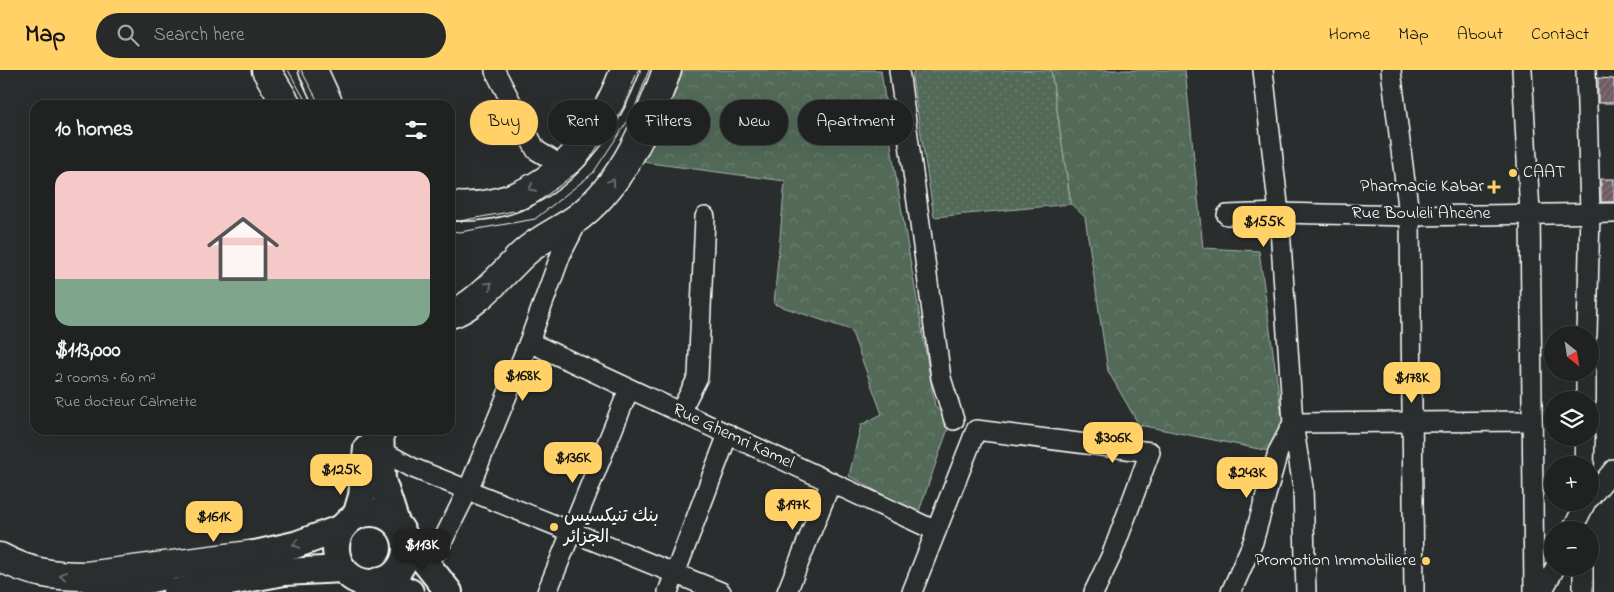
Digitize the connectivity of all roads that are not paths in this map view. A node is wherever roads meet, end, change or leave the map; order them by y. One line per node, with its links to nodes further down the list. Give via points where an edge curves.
1 (266, 70): 11 (main road)
2 (313, 70): 12 (main road)
3 (625, 70): 13 (main road, via 591,136)
4 (667, 70): 19 (main road, one-way to 4, via 605,192 635,148)
5 (898, 70): 28 (street, via 941,378)
6 (1263, 70): 16 (street)
7 (1391, 70): 21 (street)
8 (1522, 70): 17 (street)
9 (1586, 70): 15 (street)
10 (495, 71): 13 (street, via 536,150)
11 (284, 100)
12 (327, 100)
13 (564, 167): 14 (main road, one-way to 14, via 526,192 471,208)
14 (455, 206)
15 (1590, 212): 17 (street, Rue Bouleli Ahcène); 18 (street, Rue Bouleli Ahcène); 24 (street)
16 (1279, 213): 20 (street, Rue Bouleli Ahcène); 21 (street, Rue Bouleli Ahcène); 31 (street)
17 (1530, 213): 21 (street, Rue Bouleli Ahcène); 30 (street)
18 (1614, 213)
19 (581, 215): 23 (main road, one-way to 19, via 474,299 530,248); 25 (street, via 561,254)
20 (1227, 215)
21 (1410, 216): 29 (street)
22 (705, 217): 27 (street, via 698,377)
23 (455, 311)
24 (1587, 326)
25 (530, 342): 26 (street, Rue Ghemri Kamel); 37 (street)
26 (629, 389): 27 (street, Rue Ghemri Kamel); 41 (street)
27 (680, 412): 32 (street, Rue Ghemri Kamel)
28 (954, 420)
29 (1411, 421): 30 (street); 31 (street); 63 (street)
30 (1532, 421): 64 (street)
31 (1293, 423): 61 (street, via 1278,452 1253,542); 62 (street, via 1303,488)
32 (728, 434): 35 (street, Rue Ghemri Kamel); 47 (street)
33 (376, 437): 37 (street, via 413,468); 38 (main road, via 362,496); 39 (main road, via 382,480)
34 (1614, 469): 36 (street)
35 (831, 482): 40 (street, Rue Ghemri Kamel); 58 (street)
36 (1599, 487)
37 (468, 490): 41 (street); 44 (street, via 438,550)
38 (349, 522): 39 (main road, via 368,512 380,513); 42 (main road, one-way to 42, via 295,545); 45 (main road, via 336,544)
39 (401, 530): 44 (main road); 50 (main road, via 407,547 403,562 394,575)
40 (936, 531): 59 (street); 60 (street, via 976,430 1150,452 1112,554)
41 (572, 532): 47 (street); 55 (street)
42 (250, 555): 46 (main road, one-way to 46, via 86,576); 51 (main road)
43 (0, 557): 46 (main road)
44 (426, 561): 54 (main road)
45 (343, 569): 50 (main road, via 361,581); 52 (main road, via 284,572)
46 (12, 572)
47 (676, 574): 56 (street); 57 (street)
48 (1551, 576): 65 (street)
49 (1583, 576): 66 (street)
50 (377, 585): 53 (main road)
51 (96, 592)
52 (176, 592)
53 (410, 592)
54 (449, 592)
55 (548, 592)
56 (668, 592)
57 (722, 592)
58 (787, 592)
59 (912, 592)
60 (1094, 592)
61 (1231, 592)
62 (1306, 592)
63 (1414, 592)
64 (1534, 592)
65 (1542, 592)
66 (1583, 592)

